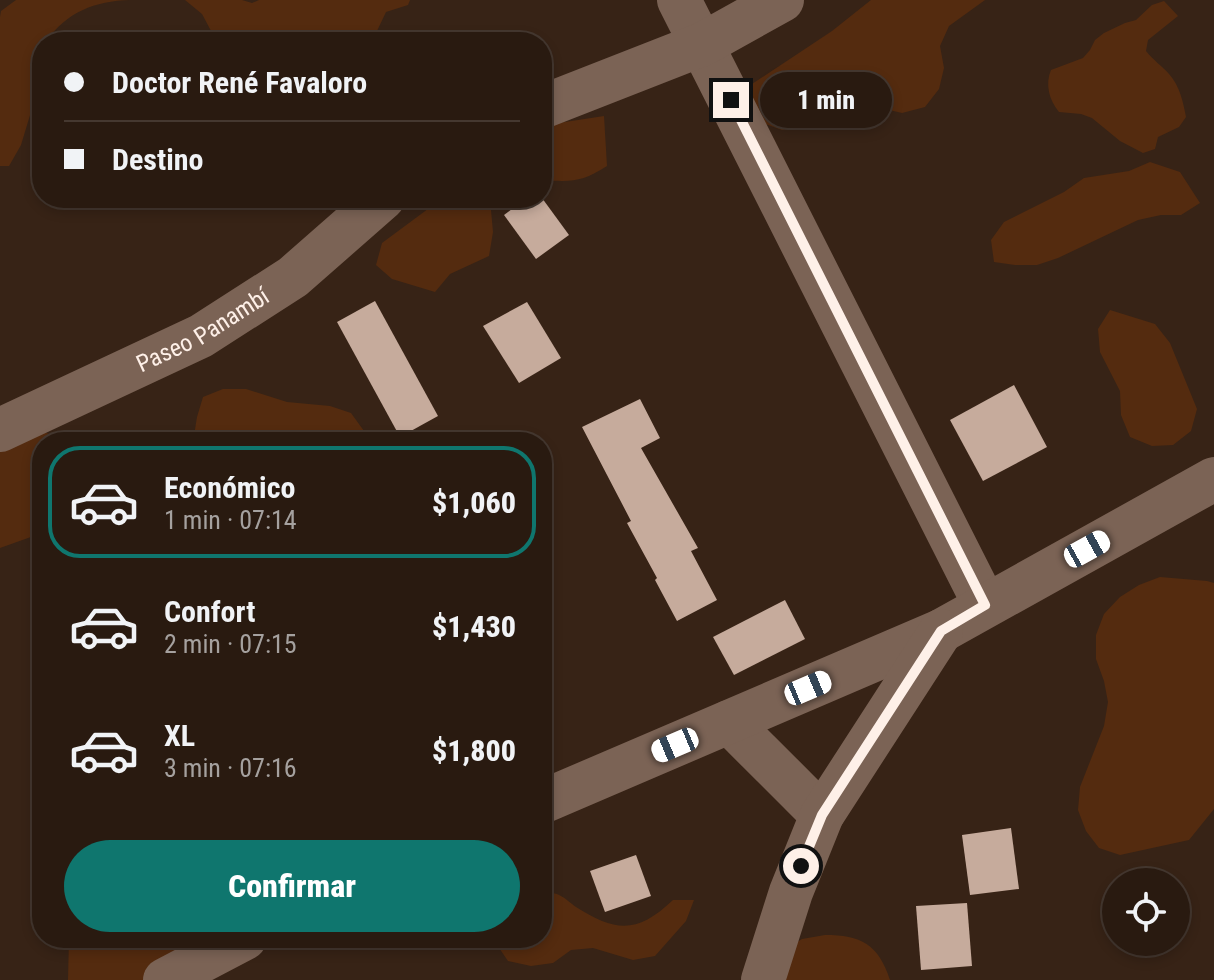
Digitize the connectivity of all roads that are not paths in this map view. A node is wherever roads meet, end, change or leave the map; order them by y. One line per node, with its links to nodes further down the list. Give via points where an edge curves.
1 (679, 0): 3 (street)
2 (782, 0): 3 (street)
3 (703, 44): 4 (street); 8 (street)
4 (552, 103)
5 (372, 208): 6 (street, Paseo Panambí, via 293,277 201,336)
6 (0, 430)
7 (1214, 479): 8 (street)
8 (985, 605): 9 (street)
9 (941, 631): 10 (street); 12 (street)
10 (729, 722): 11 (street); 12 (street)
11 (552, 798)
12 (822, 815): 15 (street)
13 (226, 948): 14 (street)
14 (165, 980)
15 (763, 980)

